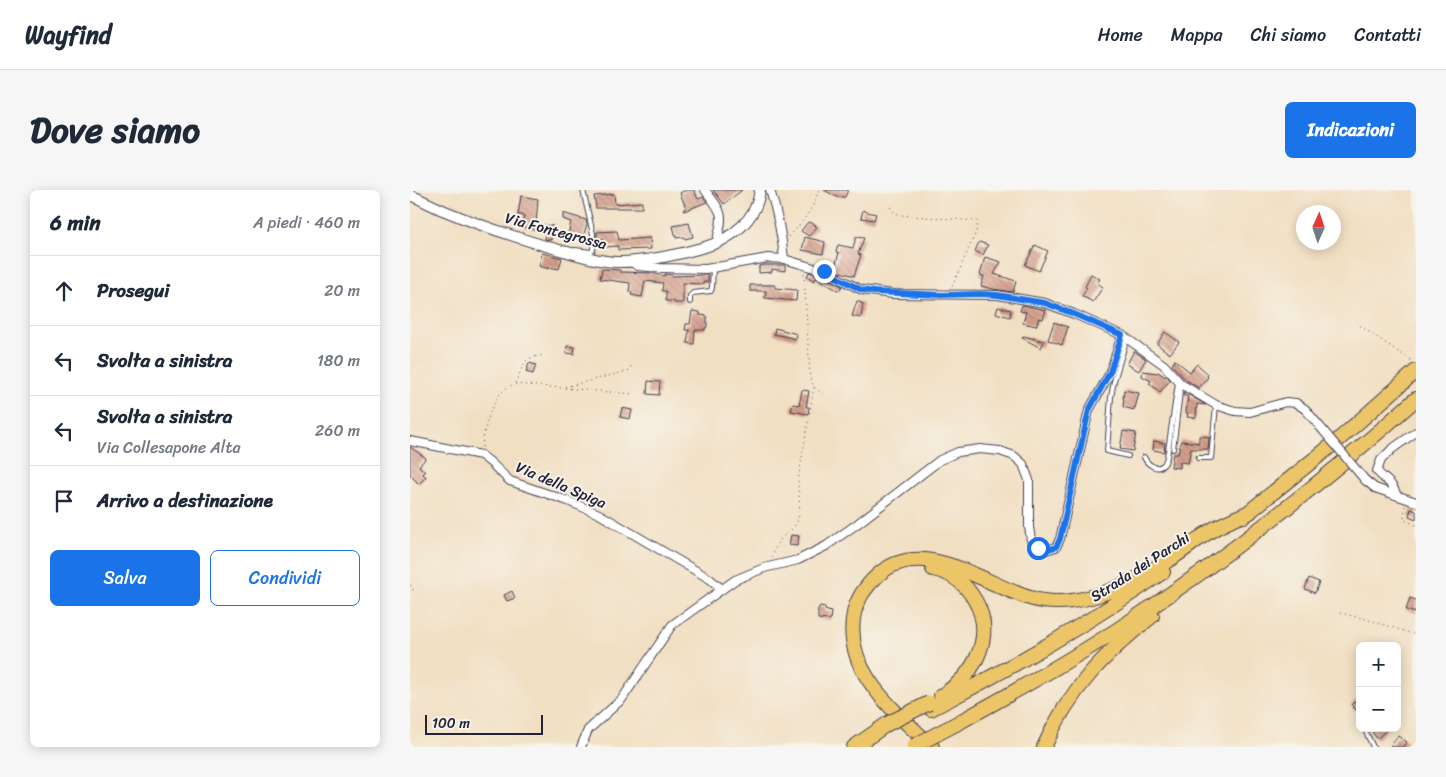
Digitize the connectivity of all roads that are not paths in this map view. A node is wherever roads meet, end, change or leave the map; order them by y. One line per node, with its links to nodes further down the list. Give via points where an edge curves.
1 (583, 190): 7 (lane, via 593,234 593,250)
2 (704, 190): 6 (street, via 720,209 722,220)
3 (760, 190): 6 (street, Via Fontegrossa, via 757,205 739,230)
4 (770, 190): 8 (street)
5 (410, 195): 7 (street, Via Fontegrossa, via 480,225)
6 (716, 244): 9 (street, Via Fontegrossa)
7 (558, 249): 9 (street, Via Fontegrossa, via 603,261)
8 (784, 259): 10 (street, via 768,258); 12 (street, via 824,271 862,290 893,294 997,295 1045,303)
9 (630, 262): 10 (street, via 660,268)
10 (713, 268): 11 (lane, via 711,291 693,293)
11 (690, 302)
12 (1124, 337): 14 (street); 20 (lane, via 1111,397 1107,451); 27 (street, via 1110,372 1089,410 1056,547 1038,548 1031,540 1029,480 1022,464 1014,456 980,449 958,452 940,460 826,546 798,560 764,568)
13 (1415, 366): 25 (highway, Strada dei Parchi, via 1387,397)
14 (1180, 382): 16 (street); 19 (lane); 21 (lane, via 1164,464 1152,467)
15 (1411, 403): 26 (highway, via 1351,456)
16 (1216, 405): 22 (lane, via 1211,458); 23 (street, bridge, via 1235,412 1250,412 1286,402 1296,403 1305,409 1365,480 1375,488)
17 (1416, 432): 23 (street, via 1381,460 1377,471 1392,484)
18 (410, 441): 27 (street, Via della Spiga, via 481,455 510,481 598,514)
19 (1173, 449)
20 (1128, 456)
21 (1144, 457)
22 (1198, 458)
23 (1396, 495): 24 (street)
24 (1416, 502)
25 (1250, 512): 28 (highway, Strada dei Parchi, via 1107,609 1024,659); 33 (highway, via 1218,526 1125,584 1106,593 1070,602 1032,599 959,568 929,560 903,562 881,573 866,588 855,611 852,638 856,654 862,669 881,696)
26 (1210, 566): 32 (highway, bridge, via 1083,651); 35 (highway, via 1192,587 1101,660 1070,699)
27 (722, 589): 30 (street, via 672,625 622,699 588,730)
28 (930, 706): 31 (highway, Strada dei Parchi); 34 (highway, via 972,668 984,639 984,624 976,600 958,579 935,569 922,568 894,575 873,592 862,615 861,641 869,665 882,685)
29 (1366, 732): 36 (lane)
30 (580, 747)
31 (854, 747)
32 (913, 747)
33 (932, 747)
34 (943, 747)
35 (1044, 747)
36 (1372, 747)

